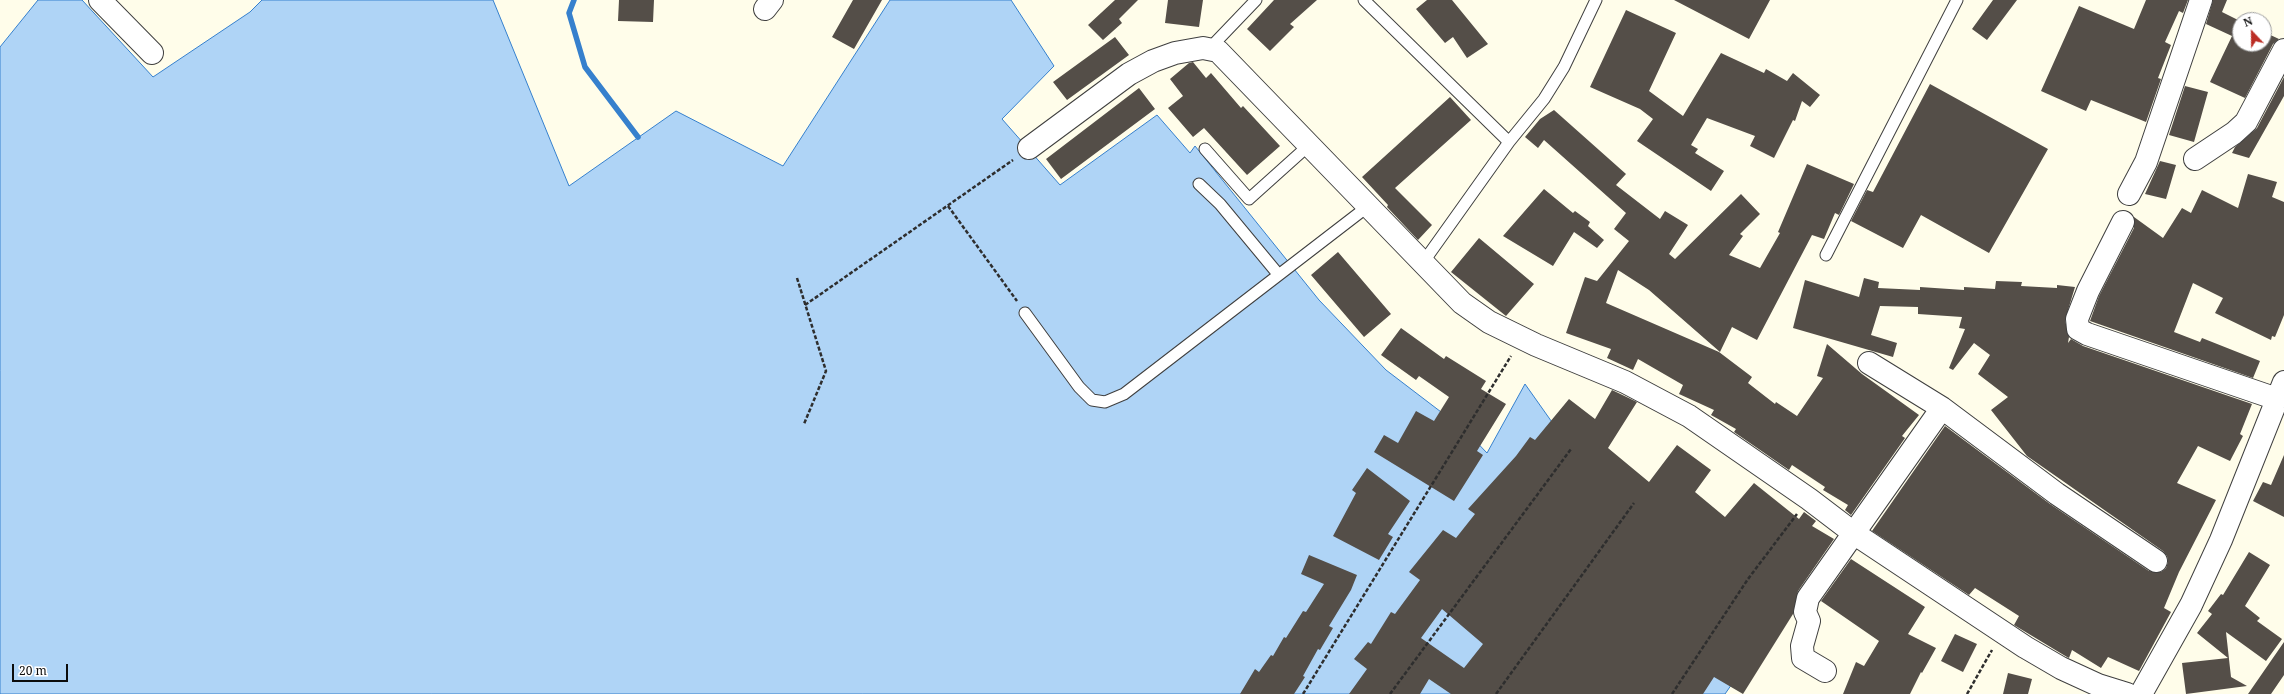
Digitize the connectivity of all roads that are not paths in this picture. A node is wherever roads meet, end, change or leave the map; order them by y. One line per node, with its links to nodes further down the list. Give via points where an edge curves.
1 (100, 0): 9 (street)
2 (1256, 0): 7 (lane)
3 (1364, 0): 10 (lane)
4 (1596, 0): 10 (lane, via 1564,67 1544,99)
5 (1957, 0): 19 (lane)
6 (2201, 0): 16 (street, via 2146,162)
7 (1210, 48): 11 (street, via 1224,56); 12 (street, via 1175,53 1153,60 1129,74)
8 (2284, 50): 14 (street, via 2246,122)
9 (152, 53)
10 (1509, 142): 20 (lane)
11 (1308, 146): 13 (lane, via 1249,199); 17 (street)
12 (1029, 148)
13 (1205, 149)
14 (2195, 159)
15 (1199, 184): 21 (lane, via 1220,204)
16 (2129, 194)
17 (1367, 207): 20 (street); 21 (lane)
18 (2123, 222): 24 (street, via 2088,290 2077,319 2078,329 2087,334)
19 (1826, 255)
20 (1422, 264): 26 (street, via 1462,303 1489,322 1625,382 1689,416)
21 (1278, 274): 22 (lane, via 1124,394 1105,402 1092,400 1079,387)
22 (1025, 313)
23 (1869, 363): 25 (street)
24 (2281, 391): 30 (street, via 2221,540 2188,612)
25 (1942, 408): 26 (street); 27 (street, via 2057,494)
26 (1855, 534): 28 (street, via 1830,566 1805,605 1804,612 1809,621 1802,646 1803,658); 29 (street, via 2061,668 2098,685)
27 (2156, 561)
28 (1825, 671)
29 (2127, 694)
30 (2141, 694)

